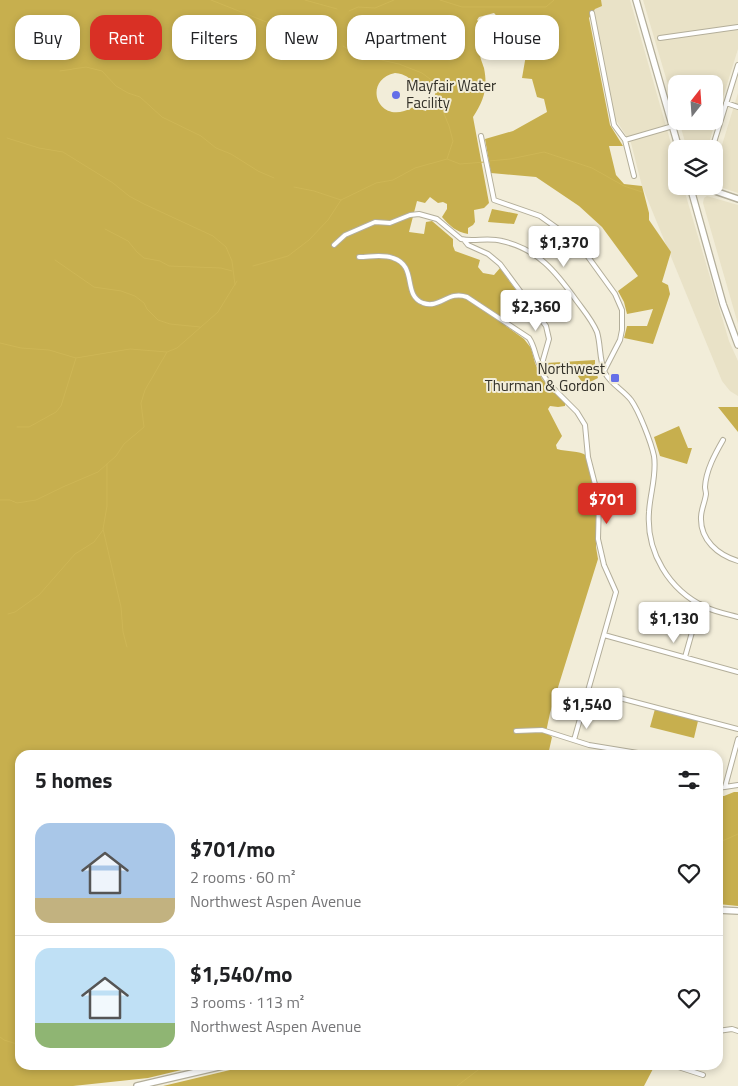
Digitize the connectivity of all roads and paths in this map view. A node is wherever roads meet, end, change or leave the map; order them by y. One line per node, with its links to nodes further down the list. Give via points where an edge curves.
1 (636, 0): 8 (main road)
2 (592, 13): 11 (street, via 614,125)
3 (738, 26): 4 (street)
4 (660, 38)
5 (738, 65): 6 (street)
6 (726, 103): 7 (street); 12 (street)
7 (738, 107)
8 (668, 109)
9 (668, 127): 11 (street)
10 (481, 136): 22 (street, via 495,201 540,216 571,238 615,294 622,310 622,330)
11 (625, 140): 13 (street)
12 (715, 140)
13 (634, 176)
14 (723, 194): 16 (street)
15 (693, 195): 20 (main road)
16 (738, 199)
17 (464, 240): 18 (street, via 436,219 419,214 390,223 375,222 345,235); 21 (street, via 500,264 546,326 549,339); 22 (street, via 508,242 532,252 548,264 593,323)
18 (334, 245)
19 (359, 257): 21 (street, via 384,256 400,261 409,274 412,294 420,302 432,304 453,296 467,298 529,338)
20 (738, 345)
21 (542, 370): 27 (street, via 550,385 577,412 585,425 588,457 599,500 598,539 604,565 616,592)
22 (604, 371): 25 (street, via 632,402 652,449 655,471 649,524 657,558 674,584)
23 (723, 440): 24 (street, via 714,455 705,487 701,522 710,545)
24 (738, 561)
25 (700, 604): 26 (street); 28 (street)
26 (738, 617)
27 (604, 635): 28 (street); 30 (street)
28 (685, 657): 29 (street)
29 (738, 672)
30 (589, 690): 31 (street); 34 (street)
31 (738, 728)
32 (516, 731): 34 (street, via 538,730)
33 (738, 739): 37 (street)
34 (574, 740): 35 (street)
35 (622, 750)
36 (738, 785): 37 (street)
37 (724, 786)
38 (723, 910): 39 (main road)
39 (738, 911)
40 (723, 1030): 41 (street)
41 (738, 1031)
42 (206, 1070): 45 (main road)
43 (688, 1070): 44 (street)
44 (703, 1075)
45 (137, 1086)

